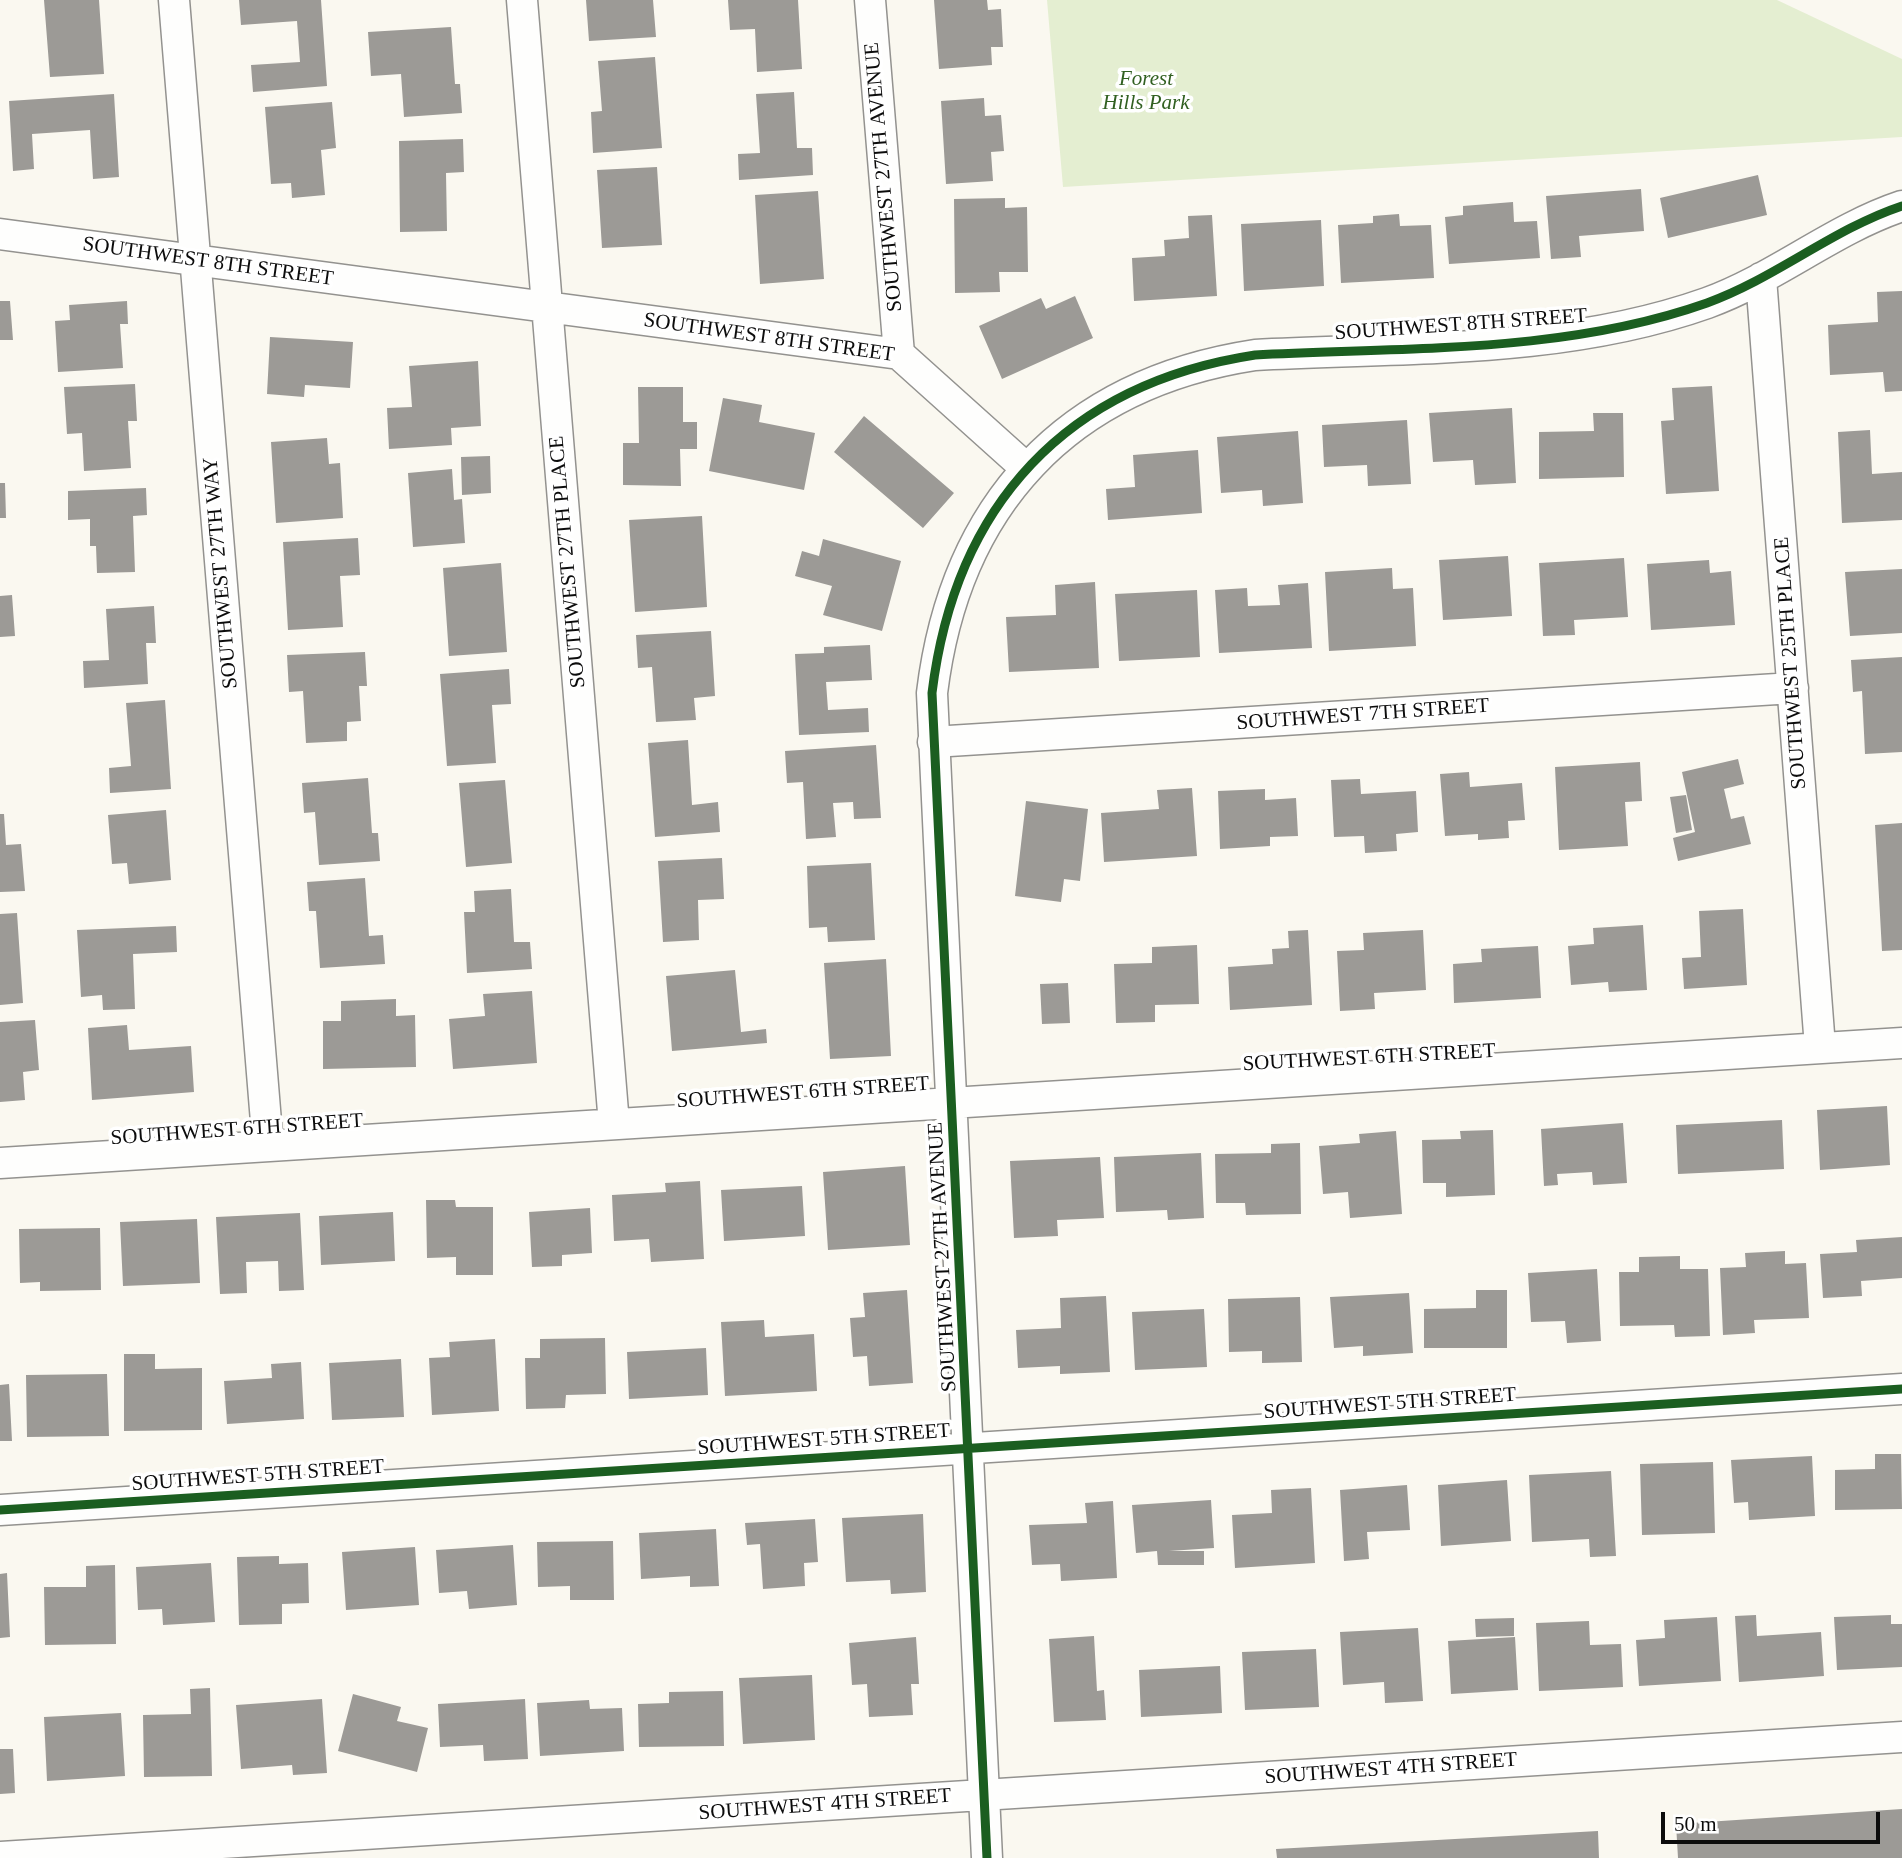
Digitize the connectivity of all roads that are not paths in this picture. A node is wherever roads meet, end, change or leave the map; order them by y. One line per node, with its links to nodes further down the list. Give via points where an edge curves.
1 (174, 0): 6 (street, SOUTHWEST 27TH WAY)
2 (522, 0): 8 (street, SOUTHWEST 27TH PLACE)
3 (870, 0): 9 (street, SOUTHWEST 27TH AVENUE)
4 (1902, 206): 7 (street, SOUTHWEST 8TH STREET)
5 (0, 234): 6 (street, SOUTHWEST 8TH STREET)
6 (195, 260): 8 (street, SOUTHWEST 8TH STREET); 17 (street, SOUTHWEST 27TH WAY)
7 (1761, 278): 10 (street, SOUTHWEST 8TH STREET, via 1710,302 1644,324 1553,340 1255,355 1218,361 1170,374 1125,394 1083,420); 11 (street, SOUTHWEST 25TH PLACE)
8 (547, 307): 9 (street, SOUTHWEST 8TH STREET); 16 (street, SOUTHWEST 27TH PLACE)
9 (899, 354): 10 (street, SOUTHWEST 8TH STREET)
10 (1027, 469): 12 (street, SOUTHWEST 27TH AVENUE, via 982,529 951,596 936,656)
11 (1793, 688): 12 (street, SOUTHWEST 7TH STREET); 14 (street, SOUTHWEST 25TH PLACE)
12 (933, 743): 15 (street, SOUTHWEST 27TH AVENUE)
13 (1902, 1043): 14 (street, SOUTHWEST 6TH STREET)
14 (1820, 1048): 15 (street, SOUTHWEST 6TH STREET)
15 (953, 1100): 16 (street, SOUTHWEST 6TH STREET); 20 (street, SOUTHWEST 27TH AVENUE)
16 (614, 1124): 17 (street, SOUTHWEST 6TH STREET)
17 (268, 1146): 18 (street, SOUTHWEST 6TH STREET)
18 (0, 1163)
19 (1902, 1389): 20 (street, SOUTHWEST 5TH STREET)
20 (970, 1449): 21 (street, SOUTHWEST 5TH STREET); 23 (street, SOUTHWEST 27TH AVENUE)
21 (0, 1510)
22 (1902, 1737): 23 (street, SOUTHWEST 4TH STREET)
23 (985, 1795): 24 (street, SOUTHWEST 4TH STREET); 25 (street, SOUTHWEST 27TH AVENUE)
24 (0, 1857)
25 (987, 1858)

